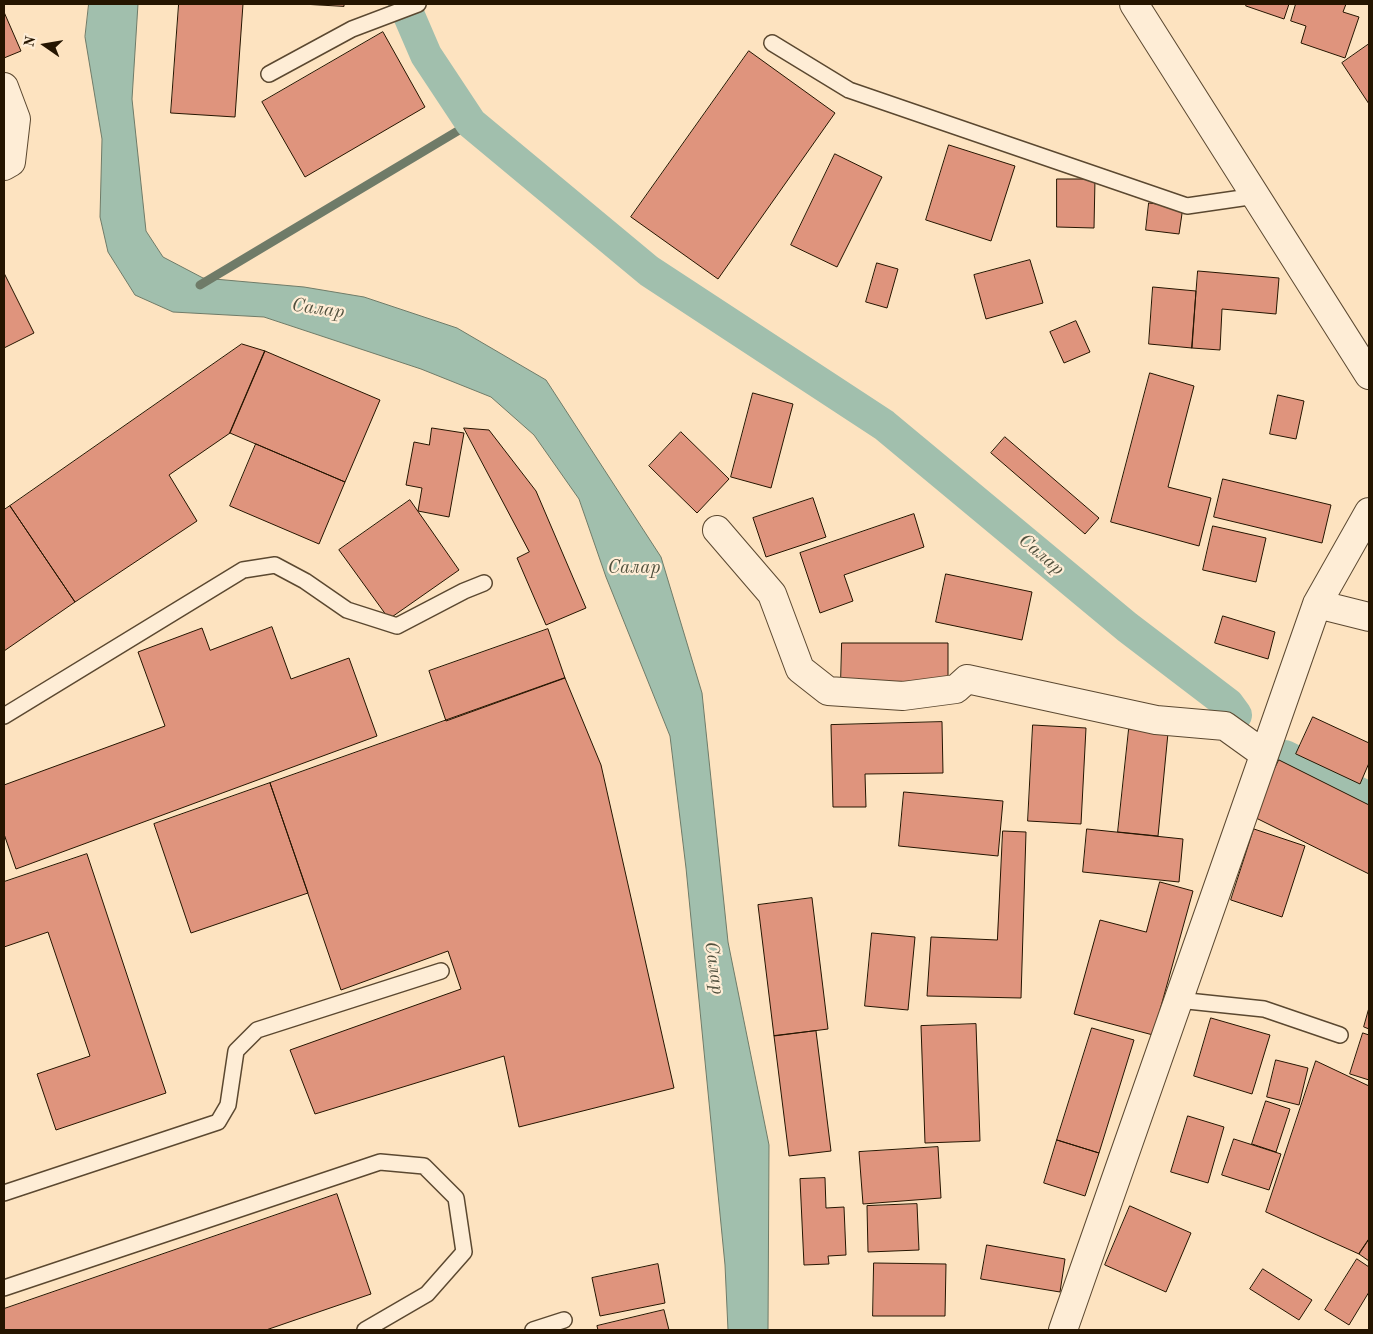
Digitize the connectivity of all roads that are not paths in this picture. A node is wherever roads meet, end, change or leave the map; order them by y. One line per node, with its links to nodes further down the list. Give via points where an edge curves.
1 (418, 4): 4 (lane, via 352,29)
2 (1134, 4): 7 (street)
3 (772, 43): 7 (lane, via 849,90 1187,206)
4 (269, 74)
5 (4, 87): 6 (street, via 16,119 11,162)
6 (4, 166)
7 (1256, 196): 8 (street)
8 (1369, 375)
9 (1369, 512): 12 (street)
10 (718, 530): 15 (street, via 772,594 800,668 828,691 903,696 956,689 967,679 1156,720 1226,726)
11 (484, 583): 14 (lane, via 397,626 347,610 275,564 243,570)
12 (1317, 604): 13 (street); 15 (street)
13 (1369, 616)
14 (4, 716)
15 (1264, 754): 17 (street)
16 (441, 971): 19 (lane, via 256,1030 236,1051 228,1105 218,1122)
17 (1178, 1000): 18 (lane, via 1264,1009); 24 (street)
18 (1340, 1035)
19 (4, 1193)
20 (4, 1288): 22 (lane, via 380,1162 424,1166 456,1198 464,1252 427,1294)
21 (564, 1320): 23 (lane)
22 (365, 1330)
23 (533, 1330)
24 (1063, 1330)

